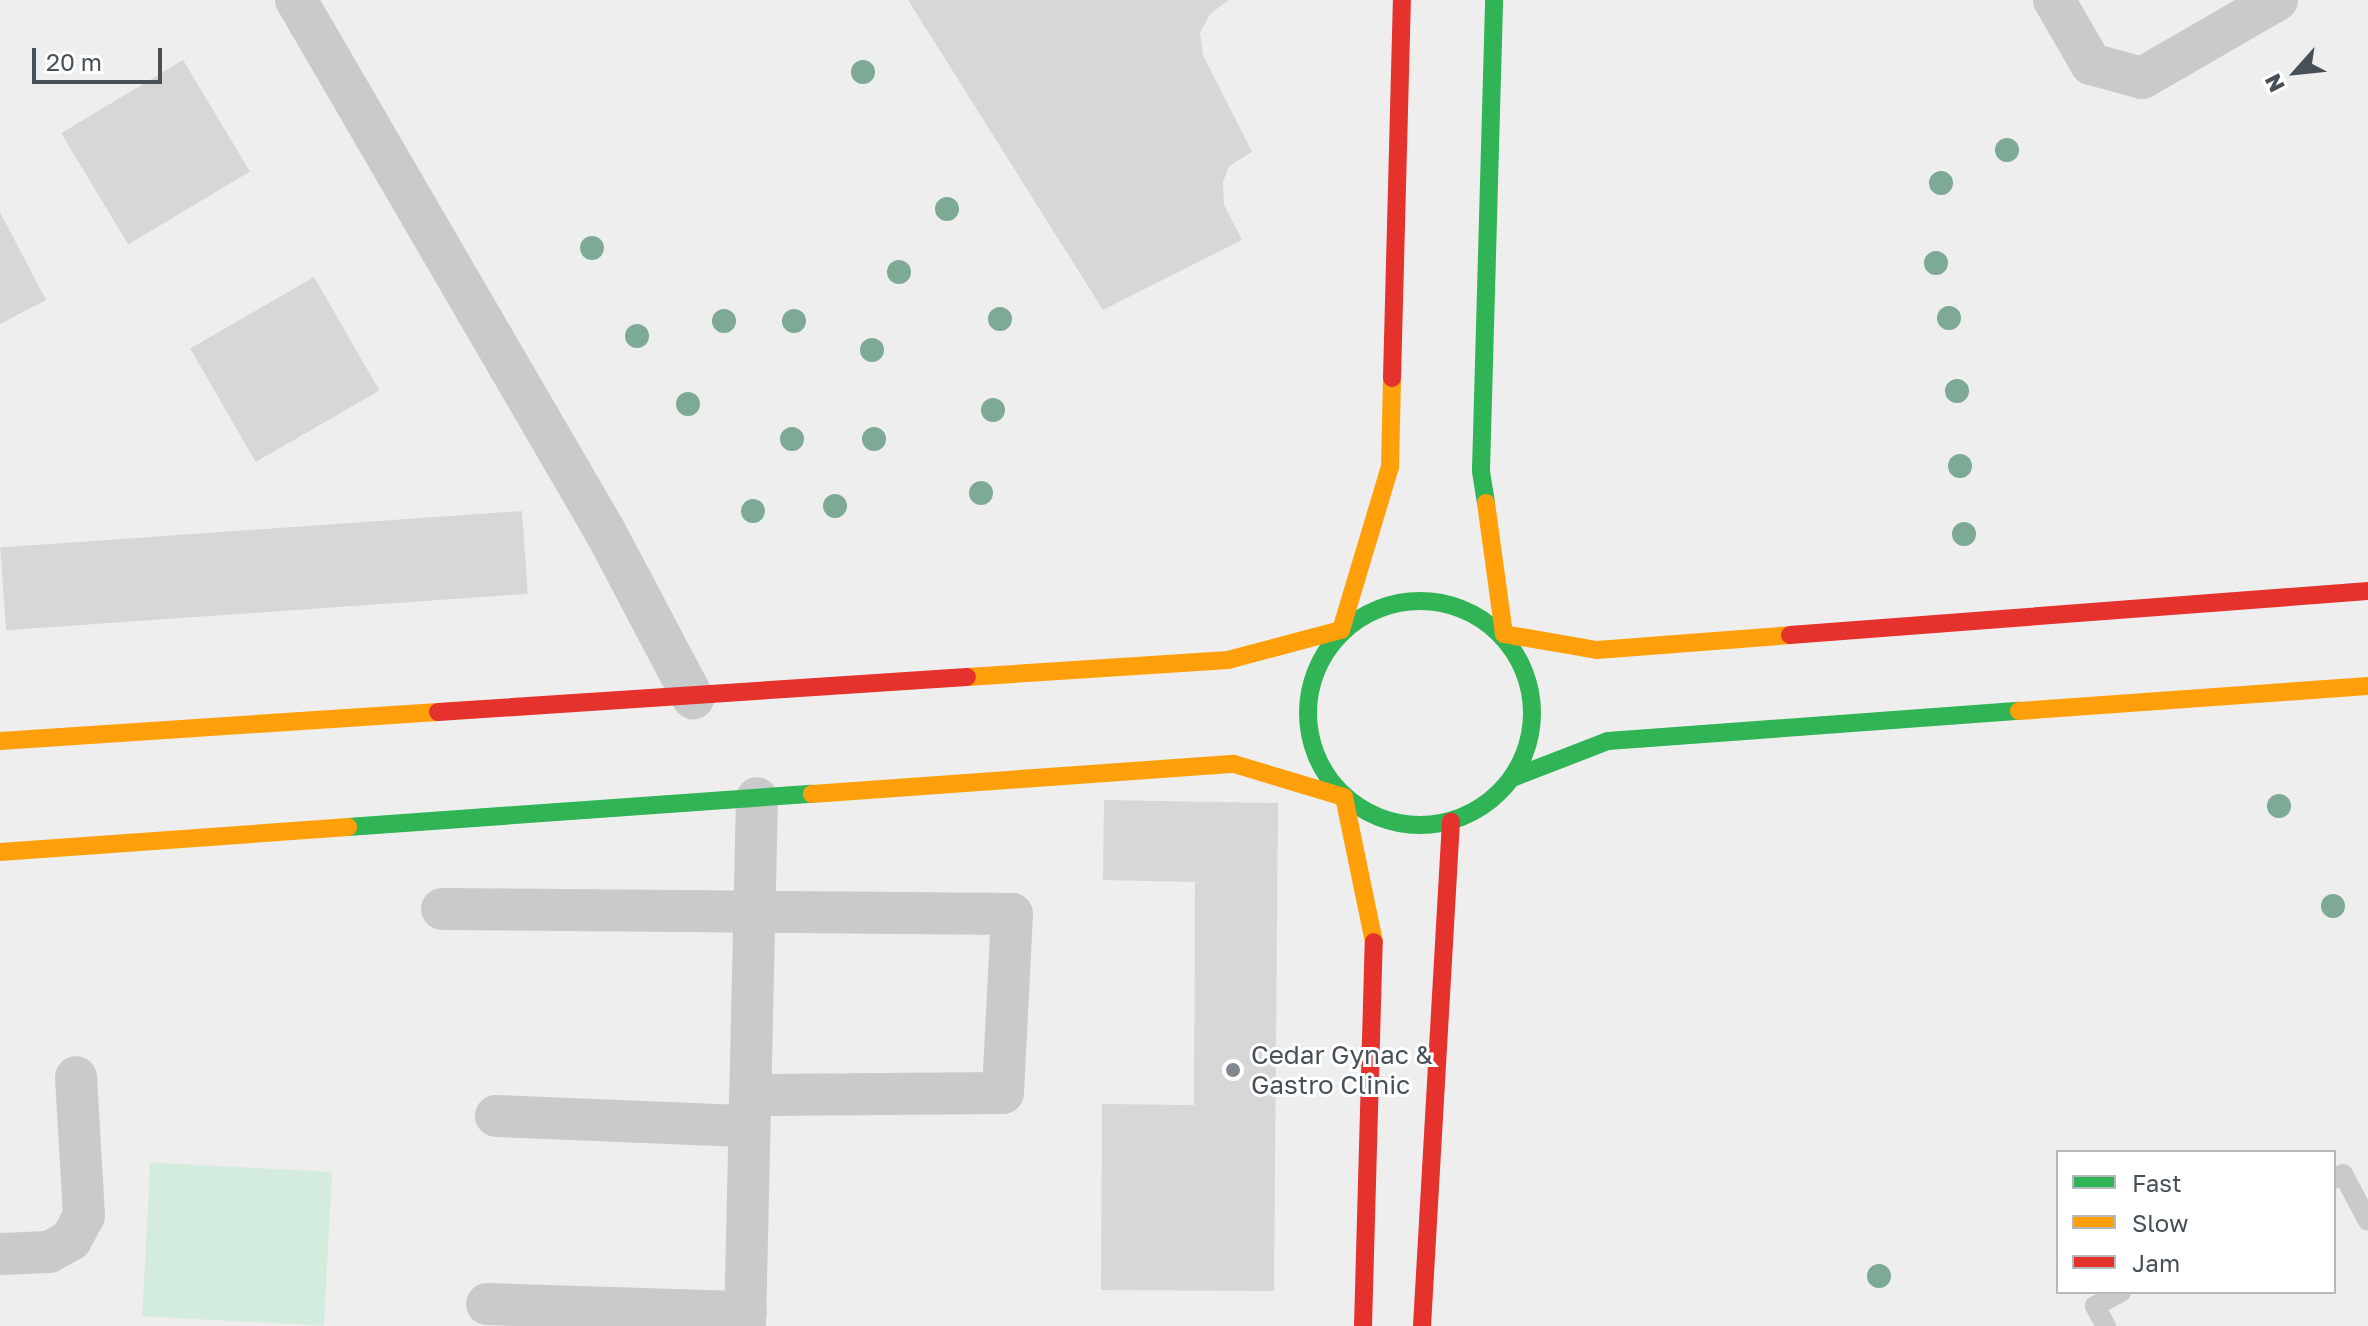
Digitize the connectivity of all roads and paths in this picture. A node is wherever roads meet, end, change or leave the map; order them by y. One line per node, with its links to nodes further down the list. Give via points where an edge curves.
1 (296, 0): 10 (street, via 598,519)
2 (1402, 0): 7 (main road, via 1390,467)
3 (1494, 0): 8 (main road, via 1481,470)
4 (2054, 0): 5 (street, via 2091,64 2142,78)
5 (2277, 0)
6 (2368, 591): 8 (main road, via 1597,650)
7 (1341, 630): 8 (main road, via 1373,612 1407,602 1443,604); 10 (main road, via 1228,660); 13 (main road, via 1321,660 1309,694 1309,730 1321,766)
8 (1504, 634): 12 (main road, via 1523,671 1531,706 1527,744)
9 (2368, 686): 12 (main road, via 1608,741)
10 (693, 698): 11 (main road)
11 (0, 741)
12 (1512, 778): 15 (main road, via 1485,805)
13 (1344, 797): 14 (main road, via 1234,764); 15 (main road, via 1376,818 1413,826); 28 (main road, via 1374,939)
14 (757, 798): 16 (main road); 18 (street)
15 (1451, 822): 29 (main road)
16 (0, 852)
17 (442, 909): 18 (street)
18 (755, 913): 20 (street); 20 (street, via 1012,914 1003,1093)
19 (76, 1077): 24 (street, via 84,1216 71,1240 49,1252)
20 (750, 1111): 21 (street); 27 (street)
21 (496, 1116)
22 (2336, 1178): 23 (lane, via 2343,1174)
23 (2368, 1221)
24 (0, 1254)
25 (2117, 1294): 30 (lane, via 2095,1306)
26 (487, 1304): 27 (street)
27 (745, 1319)
28 (1363, 1326)
29 (1422, 1326)
30 (2106, 1326)

